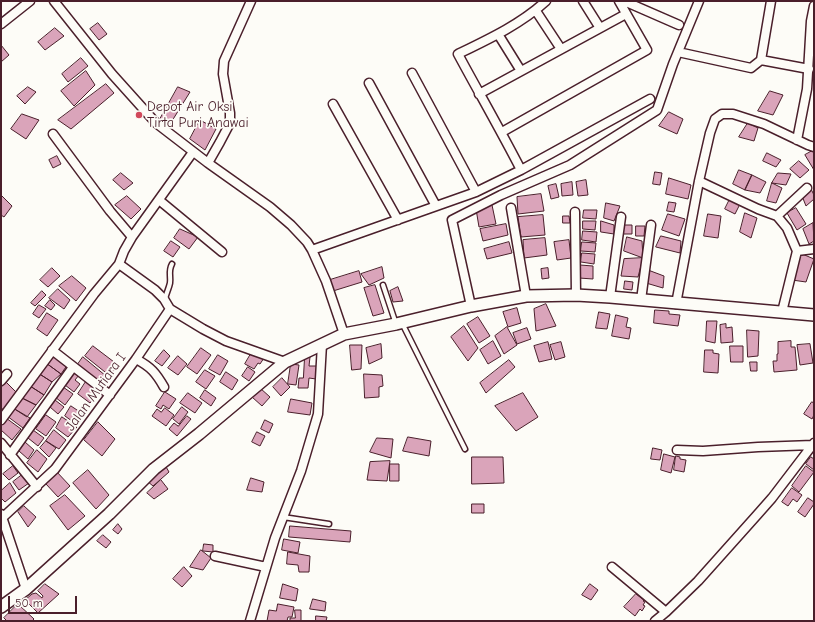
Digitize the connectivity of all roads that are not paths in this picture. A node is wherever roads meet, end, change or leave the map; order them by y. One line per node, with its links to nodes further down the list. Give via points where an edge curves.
1 (30, 1): 13 (street)
2 (54, 1): 31 (street, via 112,74 156,123)
3 (546, 1): 11 (street)
4 (583, 1): 15 (street)
5 (619, 1): 12 (street)
6 (624, 1): 14 (street)
7 (699, 1): 18 (street)
8 (771, 1): 19 (street)
9 (248, 2): 32 (street, via 224,61 223,74 230,123)
10 (814, 6): 20 (street)
11 (536, 11): 16 (street); 17 (street)
12 (626, 14): 15 (street); 27 (street, via 647,50)
13 (1, 24)
14 (679, 25)
15 (600, 28): 17 (street)
16 (498, 34): 21 (street); 24 (street, via 458,54)
17 (561, 49): 21 (street)
18 (678, 52): 19 (street, via 751,68); 59 (street, via 657,110 570,165 452,220)
19 (761, 60): 20 (street)
20 (809, 69): 29 (street)
21 (521, 72): 24 (street)
22 (412, 73): 36 (street)
23 (369, 83): 38 (street)
24 (480, 94): 27 (street)
25 (650, 99): 33 (street)
26 (333, 104): 43 (street)
27 (502, 132): 33 (street)
28 (53, 134): 45 (street)
29 (797, 140): 30 (street); 34 (street, via 764,124 733,114 722,114 715,119 710,133)
30 (814, 146)
31 (193, 152): 32 (street); 37 (street)
32 (208, 163): 47 (street, via 270,206 296,230)
33 (521, 170): 36 (street)
34 (699, 181): 41 (street); 58 (street)
35 (807, 188): 41 (street)
36 (476, 192): 38 (street)
37 (159, 200): 45 (street); 49 (street)
38 (436, 206): 43 (street)
39 (511, 208): 54 (street)
40 (575, 212): 53 (street)
41 (777, 216): 48 (street, via 787,228)
42 (621, 217): 55 (street)
43 (398, 220): 47 (street)
44 (651, 225): 57 (street)
45 (132, 237): 50 (street)
46 (814, 249): 48 (street)
47 (312, 250): 64 (street, via 326,281)
48 (797, 251): 61 (street)
49 (222, 252)
50 (119, 264): 56 (street); 66 (street)
51 (172, 264): 56 (lane, via 169,274 170,285)
52 (383, 284): 63 (lane)
53 (576, 295): 54 (street); 55 (street)
54 (526, 296): 59 (street)
55 (610, 297): 57 (street)
56 (164, 299): 60 (street)
57 (641, 300): 58 (street)
58 (676, 304): 61 (street)
59 (471, 306): 63 (street)
60 (170, 309): 67 (street, Jalan Mutiara I); 68 (street, via 226,341)
61 (782, 312): 62 (street)
62 (814, 315)
63 (399, 323): 64 (street); 77 (lane)
64 (344, 334): 65 (street)
65 (322, 344): 68 (street); 82 (street, via 318,414 301,471)
66 (52, 350): 69 (street); 74 (street)
67 (136, 359): 72 (street, via 155,371); 73 (street, Jalan Mutiara I)
68 (284, 362): 87 (street, via 154,469 109,514)
69 (73, 367): 73 (street); 79 (street)
70 (7, 374): 71 (street)
71 (1, 381)
72 (164, 387)
73 (110, 395): 80 (street, Jalan Mutiara I, via 55,469)
74 (1, 420)
75 (1, 443): 79 (street)
76 (813, 444): 78 (street, via 703,451); 89 (street, via 768,502 698,581)
77 (465, 450)
78 (677, 450)
79 (10, 455): 80 (street)
80 (37, 487): 81 (street, Jalan Mutiara I)
81 (2, 517): 87 (street)
82 (283, 517): 83 (lane); 85 (street)
83 (329, 524)
84 (215, 556): 85 (street)
85 (266, 567): 90 (street)
86 (612, 567): 89 (street)
87 (26, 589): 88 (street)
88 (1, 606)
89 (666, 612): 91 (street)
90 (250, 621)
91 (655, 621)

